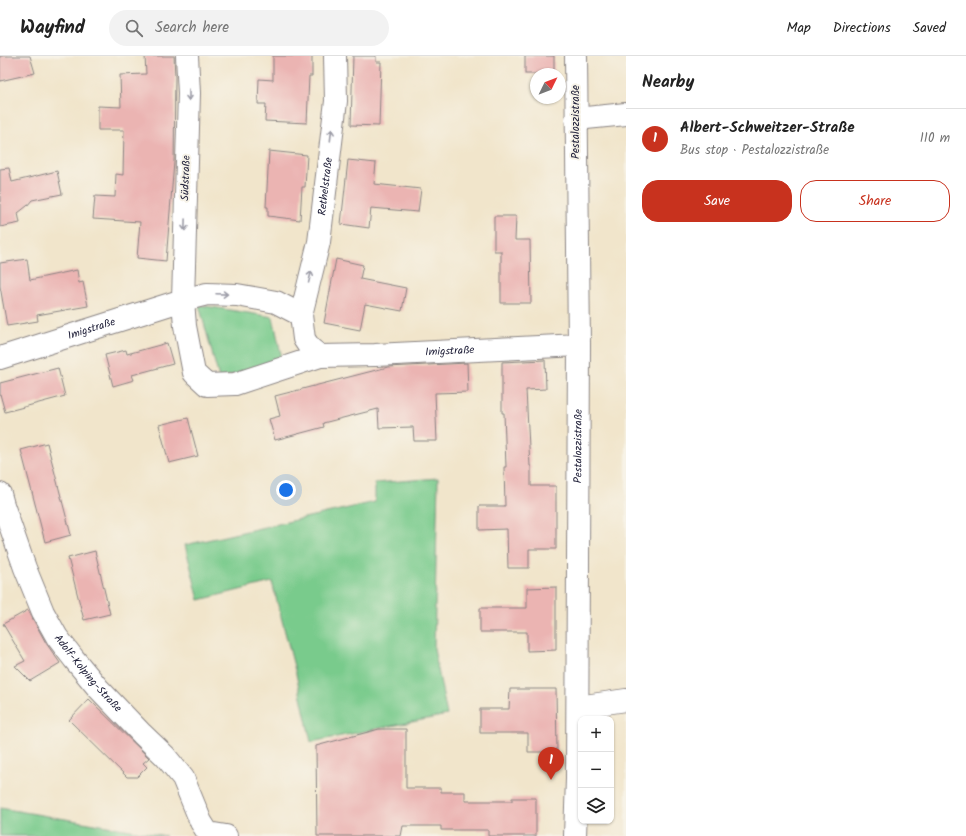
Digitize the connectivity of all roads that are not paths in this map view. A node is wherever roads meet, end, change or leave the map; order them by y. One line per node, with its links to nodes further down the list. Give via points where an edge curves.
1 (187, 56): 6 (street, Südstraße, one-way to 6, via 189,93)
2 (336, 56): 7 (street, Rethelstraße, one-way to 2, via 319,242 336,101)
3 (576, 56): 5 (street, Pestalozzistraße)
4 (626, 114): 5 (street)
5 (576, 119): 8 (street, Pestalozzistraße)
6 (183, 300): 7 (street, Imigstraße, one-way to 7, via 206,294 237,295 276,302); 9 (street, Imigstraße, via 184,326 194,374 206,384 235,384); 10 (street, Imigstraße)
7 (301, 315): 9 (street, via 304,339)
8 (579, 345): 9 (street, Imigstraße); 13 (street, Pestalozzistraße)
9 (320, 356)
10 (0, 358)
11 (0, 494): 14 (street, Adolf-Kolping-Straße, via 25,568 57,637 98,688 165,756 183,778 201,822)
12 (626, 700): 13 (street)
13 (578, 706): 15 (street, Pestalozzistraße)
14 (217, 835)
15 (575, 836)

